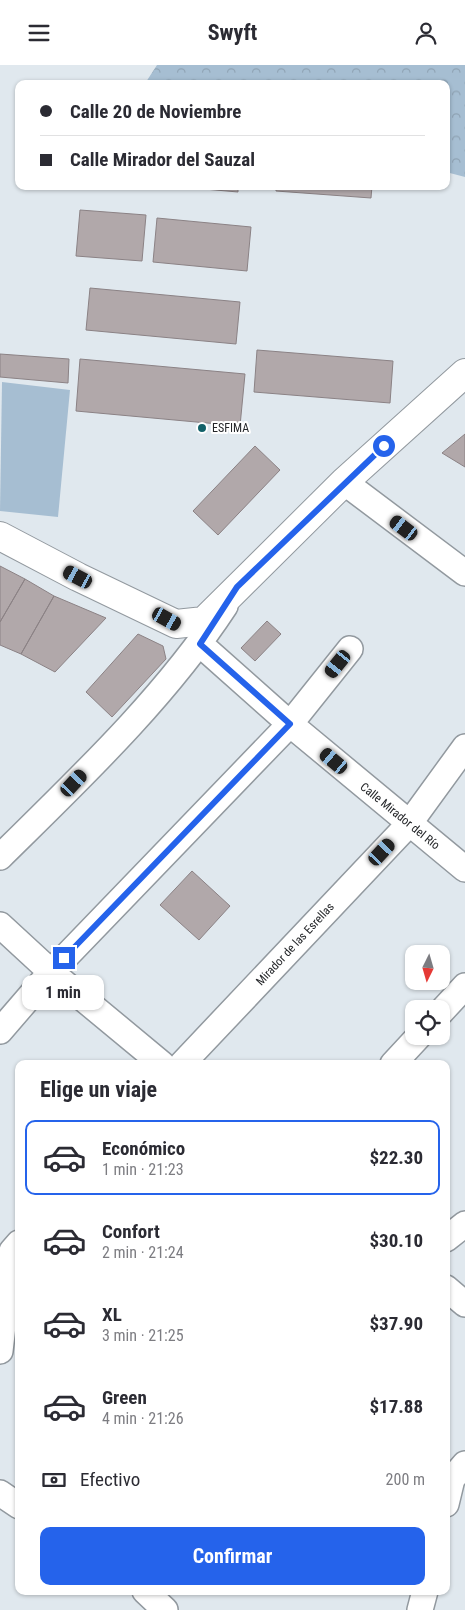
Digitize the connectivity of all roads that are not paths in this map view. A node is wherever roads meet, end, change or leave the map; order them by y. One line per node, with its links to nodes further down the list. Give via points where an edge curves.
1 (465, 373): 2 (main road)
2 (344, 483): 4 (street); 6 (main road, via 237,587)
3 (0, 536): 5 (main road)
4 (465, 573)
5 (176, 624): 6 (main road); 8 (street, via 186,648)
6 (202, 632): 8 (street); 9 (street, Calle Mirador del Río)
7 (350, 649): 9 (street)
8 (180, 670): 12 (street)
9 (290, 724): 11 (street, Calle Mirador del Río); 15 (street)
10 (465, 747): 11 (street, Mirador de las Esrellas)
11 (409, 824): 13 (street, Calle Mirador del Río); 21 (street, Mirador de las Esrellas)
12 (0, 857)
13 (465, 869)
14 (0, 925): 15 (street)
15 (50, 972): 18 (street); 20 (street)
16 (465, 986): 17 (street)
17 (450, 1002)
18 (0, 1031)
19 (411, 1045): 22 (street)
20 (157, 1060)
21 (186, 1060)
22 (397, 1060)
23 (465, 1223): 24 (street)
24 (450, 1236)
25 (15, 1247): 28 (street)
26 (450, 1291): 27 (street)
27 (465, 1304)
28 (0, 1351)
29 (465, 1464): 30 (street, via 452,1479)
30 (450, 1487)
31 (0, 1493): 32 (street)
32 (15, 1503)
33 (424, 1595): 34 (street)
34 (420, 1610)

